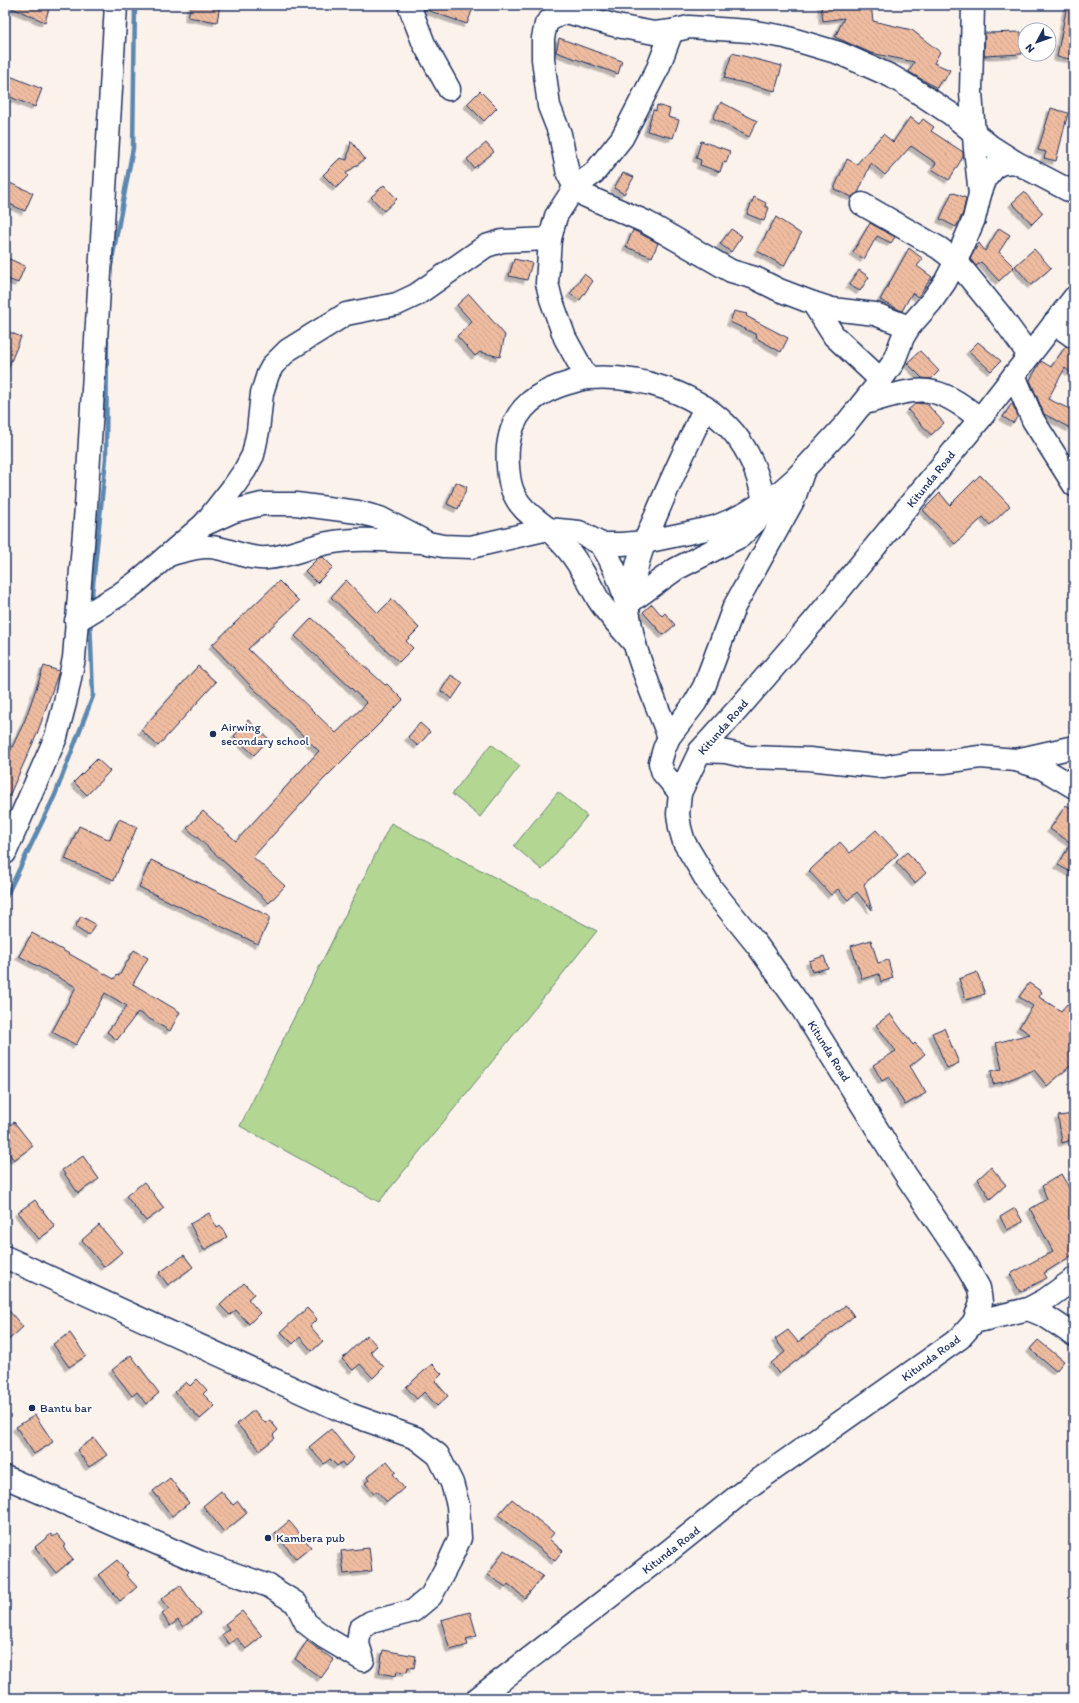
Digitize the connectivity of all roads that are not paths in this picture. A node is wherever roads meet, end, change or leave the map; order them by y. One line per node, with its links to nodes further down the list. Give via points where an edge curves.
1 (116, 5): 36 (street, via 87,500)
2 (409, 5): 5 (street, via 424,44)
3 (973, 5): 6 (street, via 971,66)
4 (672, 31): 6 (street, via 689,27 749,31 785,37 839,53 891,76 913,89); 8 (street, via 658,68 622,138 594,173); 8 (street, via 638,31 566,12 546,24 543,59 548,106 560,134 568,174)
5 (449, 89)
6 (974, 133): 7 (street); 10 (street)
7 (1015, 162): 9 (street); 10 (street, via 996,166 986,178)
8 (575, 187): 12 (street, via 556,216); 15 (street, via 586,196 652,225 731,271 755,278)
9 (1074, 193)
10 (980, 194): 13 (street, via 974,219)
11 (862, 204): 13 (street, via 939,248)
12 (550, 239): 21 (street, via 547,283 551,300 565,338); 29 (street, via 502,241 486,246 416,295 397,304 346,314 288,350 268,374 262,393 253,455 234,486)
13 (956, 261): 17 (street, via 936,295); 19 (street)
14 (1074, 298): 16 (street, Kitunda Road)
15 (813, 304): 17 (street, via 874,314); 22 (street, via 834,336)
16 (1054, 323): 18 (street); 19 (street, Kitunda Road)
17 (909, 327): 22 (street, via 893,363)
18 (1074, 337)
19 (1029, 355): 20 (street, Kitunda Road)
20 (1014, 375): 25 (street, Kitunda Road); 27 (street, via 1033,420)
21 (587, 378): 24 (street, via 644,383 667,389); 30 (street, via 555,388 527,404 517,418 510,435 507,454 513,494 524,510)
22 (881, 380): 23 (street)
23 (862, 404): 25 (street, via 914,389 931,391 948,396); 26 (street)
24 (705, 407): 28 (street, via 734,433 750,458 760,482); 31 (street)
25 (980, 419): 40 (street, Kitunda Road, via 814,621)
26 (803, 471): 28 (street); 38 (street, via 793,501 734,607 704,687)
27 (1074, 485)
28 (772, 497): 31 (street, via 748,512 715,527); 35 (street, via 757,520 741,536 676,569)
29 (203, 524): 32 (street, via 234,511 262,504 296,504 346,510 380,518); 34 (street)
30 (548, 529): 32 (street, via 471,547); 33 (street, via 579,532); 37 (street, via 569,551 599,601)
31 (645, 542): 33 (street); 35 (street, via 636,567)
32 (428, 543): 34 (street, via 352,540 328,543 282,557 265,559 211,547)
33 (601, 544): 35 (street)
34 (169, 555): 36 (street, via 131,587)
35 (630, 602): 37 (street)
36 (76, 621): 44 (street, via 71,674 56,737)
37 (635, 644): 38 (street, via 646,680)
38 (670, 737): 43 (street, via 660,763 663,774)
39 (1074, 747): 41 (street)
40 (700, 751): 41 (street, via 884,768 910,762 944,762 980,757); 43 (street, Kitunda Road)
41 (1016, 760): 42 (street, via 1042,768)
42 (1074, 787)
43 (680, 792): 48 (street, Kitunda Road, via 678,814 684,842 712,888 758,945 801,1007 907,1177 963,1260 978,1288 981,1302)
44 (5, 853)
45 (7, 1262): 50 (street, via 348,1414 416,1438 438,1455 452,1483 458,1505 460,1538 431,1596 413,1611 371,1622 360,1629 358,1644 363,1660 306,1623 296,1603 269,1586 200,1562)
46 (1074, 1279): 47 (street)
47 (1028, 1309): 48 (street); 49 (street, via 1045,1316)
48 (974, 1322): 51 (street, Kitunda Road, via 960,1338 750,1486)
49 (1074, 1335)
50 (5, 1477)
51 (478, 1698)

